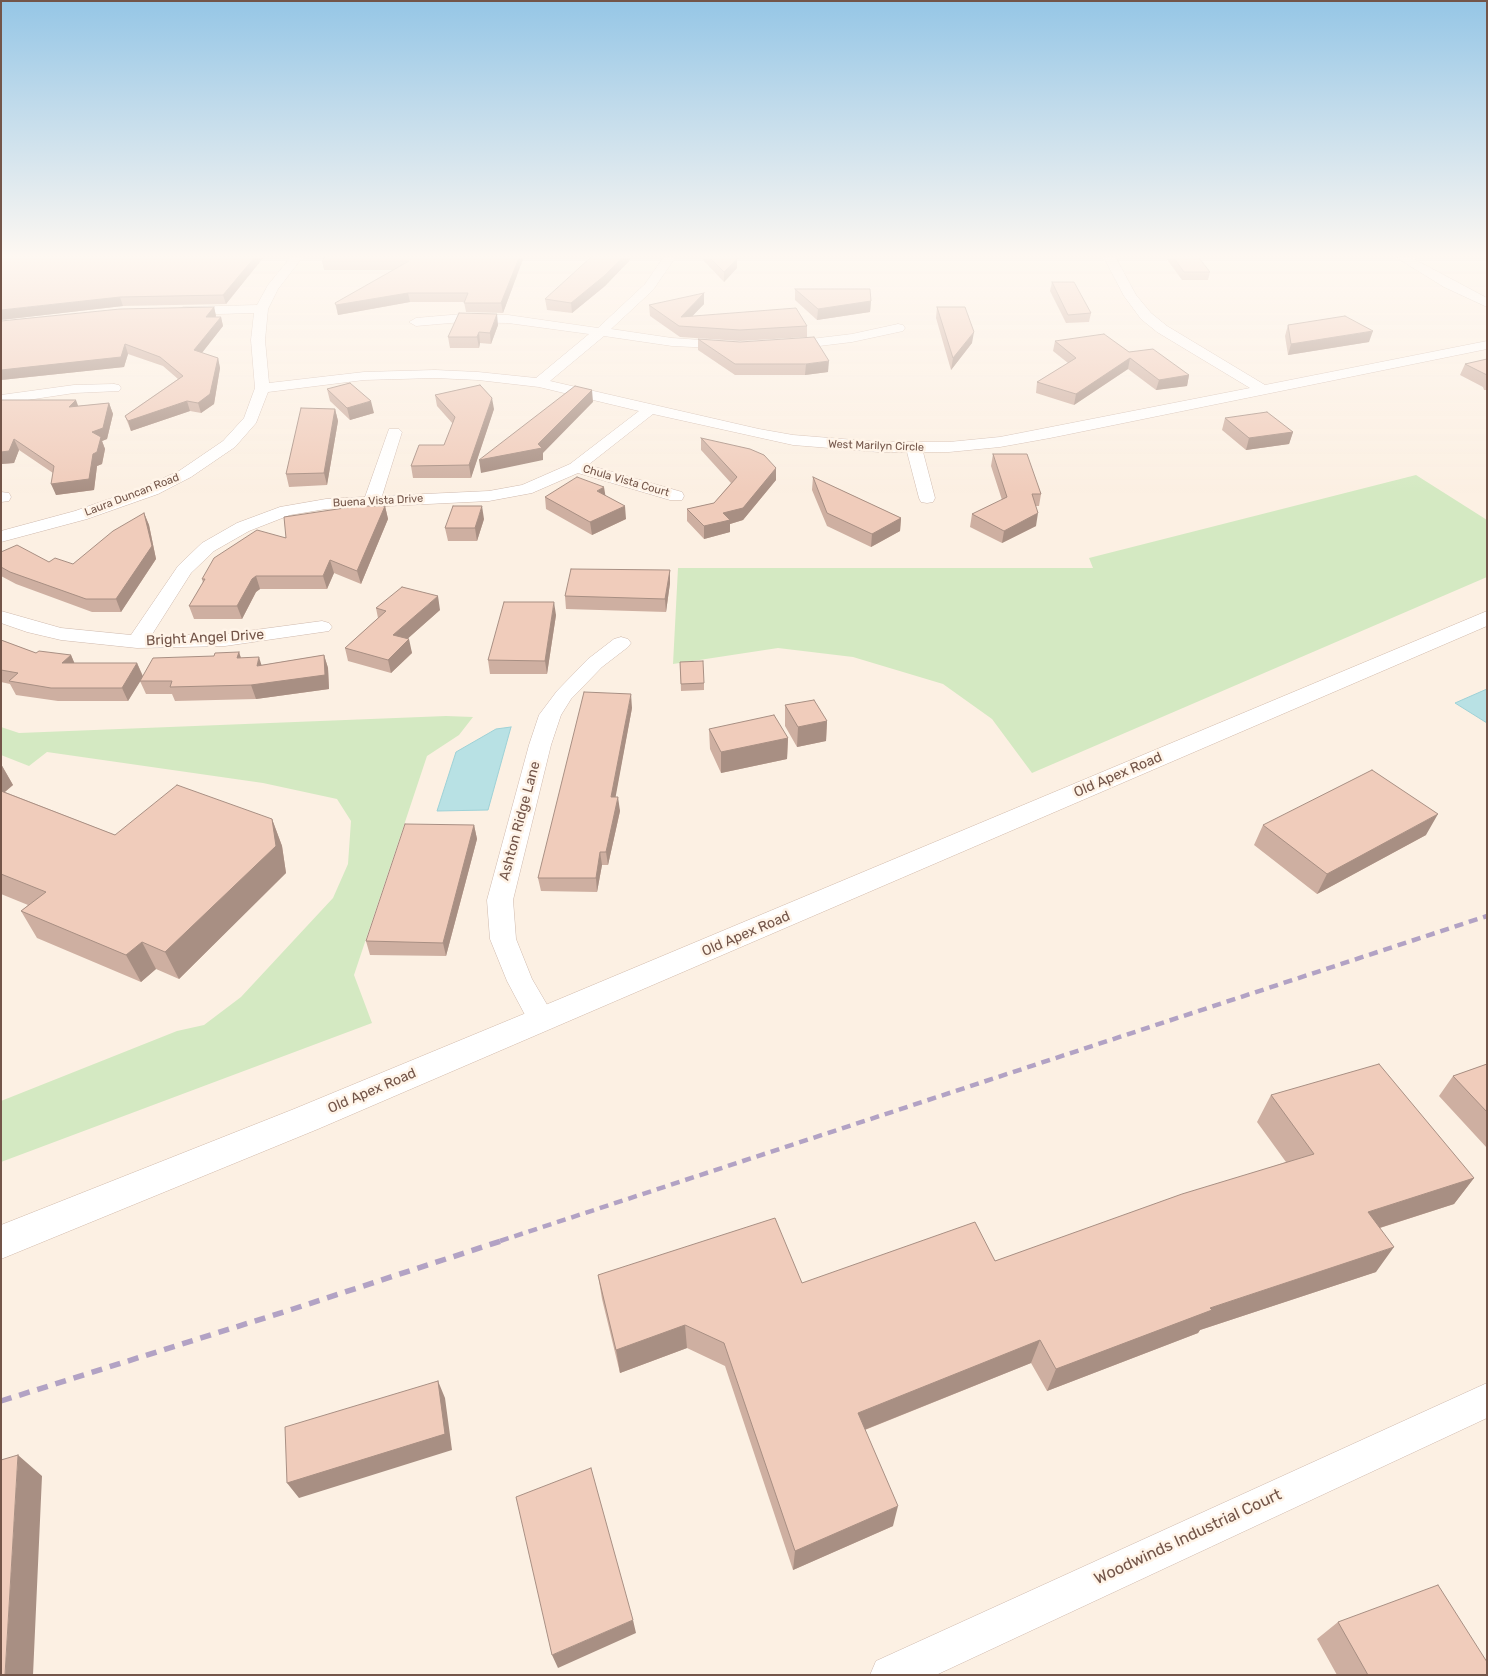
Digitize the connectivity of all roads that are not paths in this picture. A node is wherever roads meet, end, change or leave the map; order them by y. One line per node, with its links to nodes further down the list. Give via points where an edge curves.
1 (258, 336): 11 (street, Laura Duncan Road)
2 (595, 336): 9 (street)
3 (638, 336): 8 (street)
4 (856, 336): 7 (street)
5 (1174, 336): 12 (street)
6 (1487, 345): 12 (street, West Marilyn Circle)
7 (769, 346)
8 (740, 347)
9 (539, 383): 11 (street, West Marilyn Circle, via 478,376 400,374); 14 (street, West Marilyn Circle)
10 (114, 388): 13 (street, via 74,389)
11 (262, 388): 21 (street, Laura Duncan Road, via 251,420 241,432 219,452 185,474 117,503)
12 (1263, 390): 16 (street, West Marilyn Circle, via 1000,442)
13 (1, 400)
14 (650, 409): 16 (street, West Marilyn Circle, via 793,440 844,446); 17 (street, Buena Vista Drive)
15 (394, 432): 20 (street)
16 (914, 448): 19 (street)
17 (576, 467): 18 (street, Chula Vista Court); 20 (street, Buena Vista Drive, via 540,484 508,493)
18 (676, 496)
19 (928, 498)
20 (372, 500): 25 (street, Buena Vista Drive, via 286,511 225,536 184,570)
21 (1, 537)
22 (1, 617): 25 (street, Bright Angel Drive, via 61,634)
23 (1487, 618): 27 (main road, Old Apex Road)
24 (322, 626): 25 (street, Bright Angel Drive, via 225,640)
25 (137, 642)
26 (621, 643): 27 (street, Ashton Ridge Lane, via 595,663 550,715 500,900 503,938 520,981)
27 (542, 1020): 28 (main road, Old Apex Road)
28 (1, 1242)
29 (1487, 1400): 30 (street, Woodwinds Industrial Court)
30 (890, 1675)

